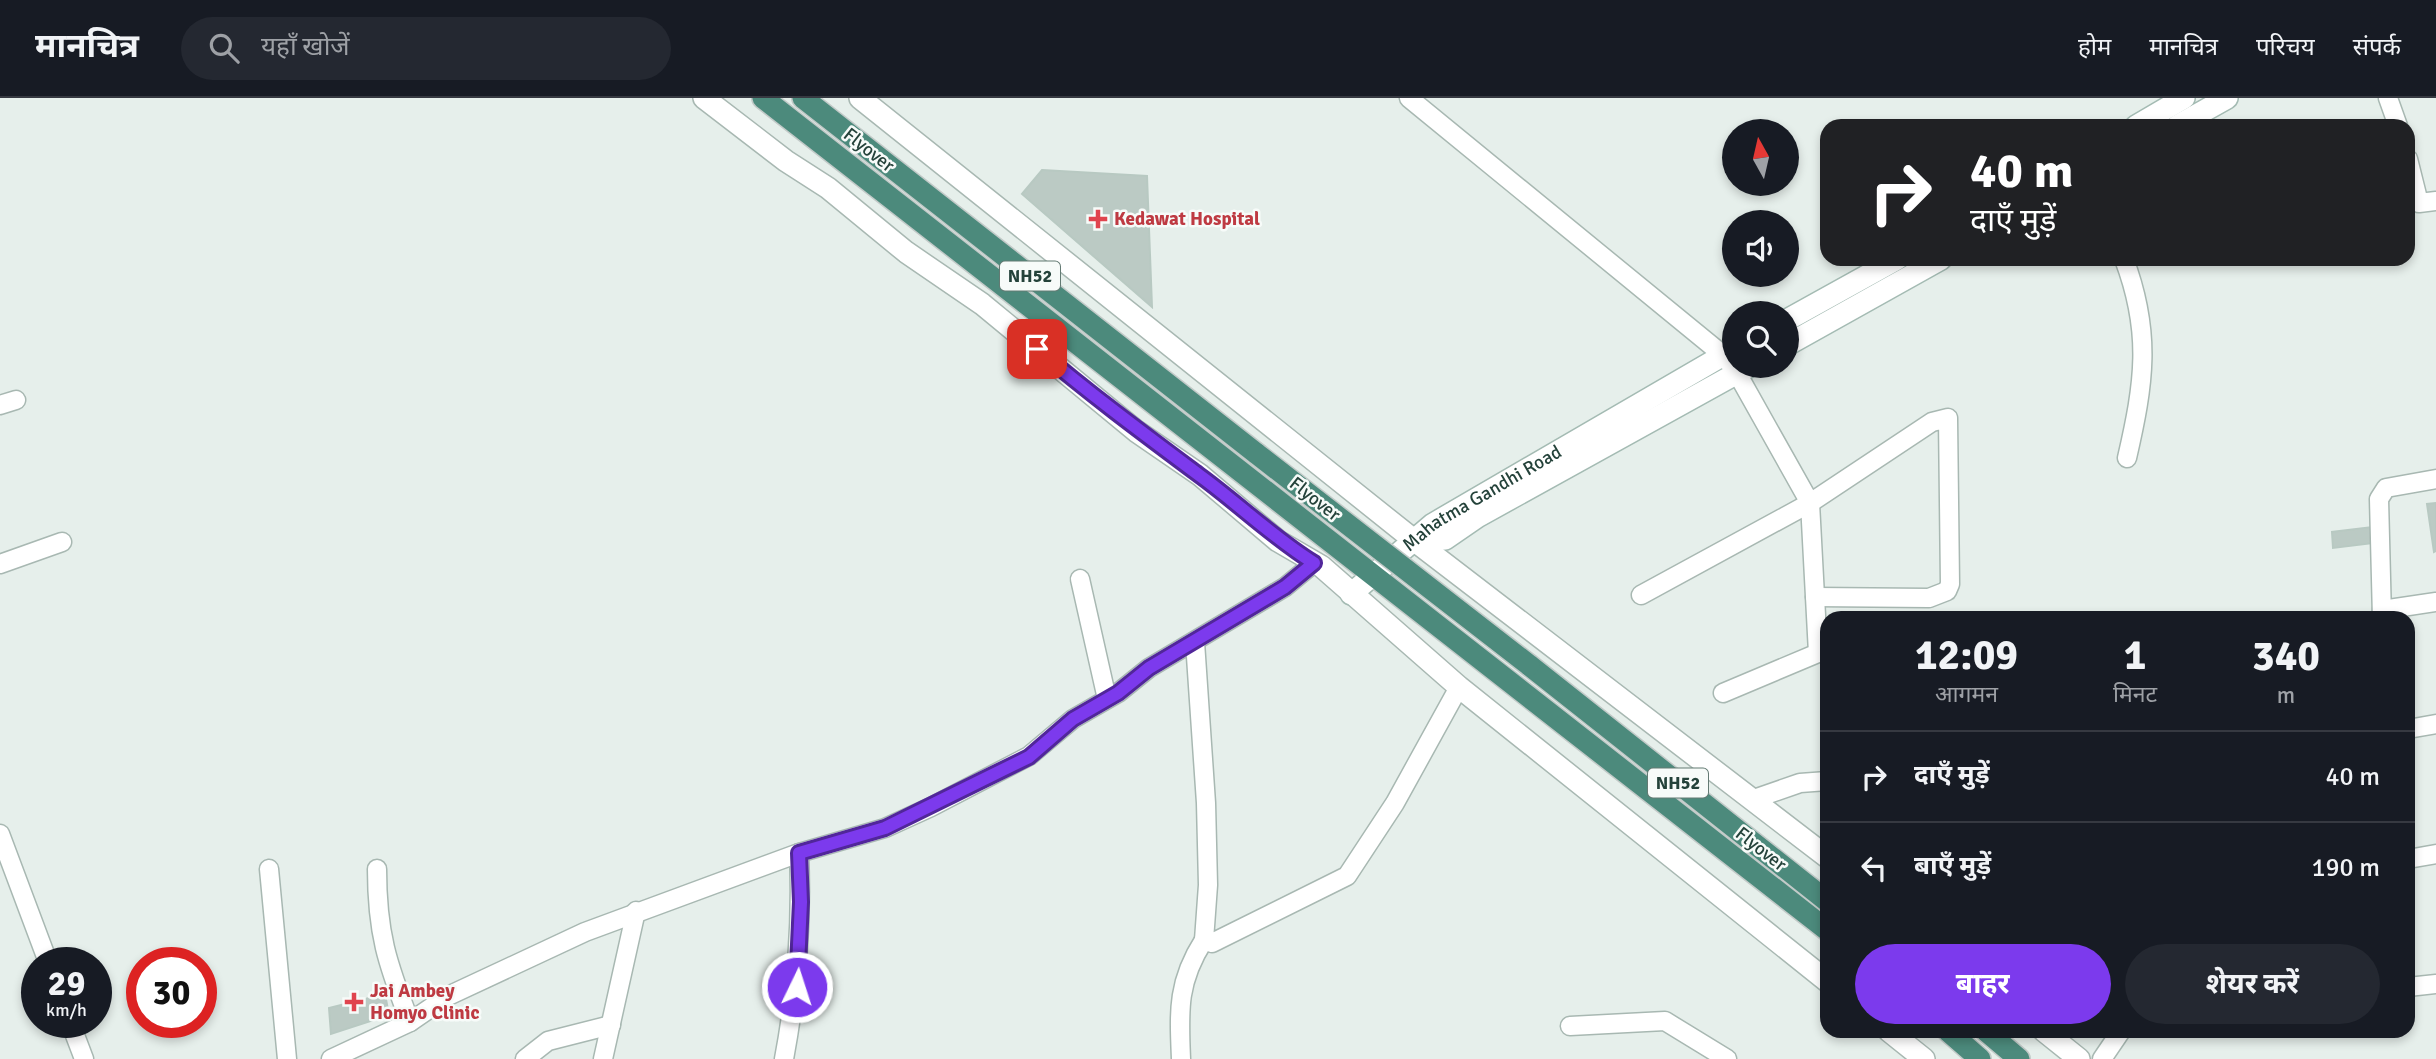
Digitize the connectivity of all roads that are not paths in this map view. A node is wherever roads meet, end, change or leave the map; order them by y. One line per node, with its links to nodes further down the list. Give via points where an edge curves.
1 (704, 98): 28 (street, via 982,304 1278,541)
2 (763, 98): 30 (highway, NH52)
3 (803, 98): 53 (highway, Flyover / NH52, bridge)
4 (860, 98): 26 (street)
5 (1409, 98): 19 (street)
6 (2184, 98): 9 (street)
7 (2388, 98): 11 (street)
8 (2221, 99): 10 (street)
9 (2148, 119)
10 (2188, 119)
11 (2396, 119)
12 (2415, 187): 13 (street, via 2419,203)
13 (2436, 201)
14 (1884, 266): 17 (street)
15 (1928, 266): 18 (street)
16 (2126, 266): 23 (street, via 2140,318 2144,360)
17 (1799, 313)
18 (1799, 338)
19 (1722, 346)
20 (1722, 356): 26 (street, Mahatma Gandhi Road, via 1465,504)
21 (1729, 378): 26 (street, Mahatma Gandhi Road, via 1445,539)
22 (1747, 378): 25 (street)
23 (2127, 458)
24 (2436, 479): 36 (street, via 2386,488 2379,499)
25 (1810, 503): 33 (street); 34 (street); 34 (street, via 1932,422 1950,421 1947,591 1929,598)
26 (1415, 541): 30 (street); 45 (street)
27 (62, 542): 29 (street)
28 (1314, 563): 32 (street); 38 (street, via 1285,587)
29 (0, 564)
30 (1371, 575): 32 (street); 55 (highway, NH52)
31 (1080, 579): 41 (street)
32 (1351, 594): 39 (street)
33 (1641, 595)
34 (1815, 597): 40 (street, via 1818,653)
35 (2436, 602): 37 (street)
36 (2382, 611)
37 (2396, 611)
38 (1195, 642): 41 (street); 56 (street, via 1206,803 1208,885)
39 (1459, 687): 56 (street, via 1395,803 1347,876 1225,939); 58 (street)
40 (1723, 693)
41 (1107, 699): 48 (street, via 1073,719 1029,757 930,807 885,828)
42 (2436, 724): 43 (street)
43 (2415, 728)
44 (1820, 782): 45 (street, via 1800,783)
45 (1754, 799): 47 (street)
46 (0, 834): 57 (street)
47 (1820, 851)
48 (799, 853): 54 (street); 76 (street, via 797,987)
49 (2436, 854): 50 (street)
50 (2415, 858)
51 (269, 869): 72 (street)
52 (377, 869): 61 (street, via 377,917 387,964)
53 (1820, 896)
54 (636, 911): 61 (street, via 447,996); 62 (street)
55 (1820, 925)
56 (1203, 940): 77 (street, via 1187,966 1182,988)
57 (42, 947)
58 (1820, 975)
59 (2436, 984): 60 (street)
60 (2415, 986)
61 (410, 1022): 73 (street)
62 (611, 1025): 74 (street, via 548,1041); 75 (street)
63 (1570, 1026): 78 (street, via 1665,1021)
64 (76, 1038): 71 (street)
65 (1897, 1038): 70 (street)
66 (1956, 1038): 79 (highway)
67 (1994, 1038): 80 (highway)
68 (2053, 1038): 81 (street)
69 (2116, 1038): 82 (street)
70 (1916, 1056)
71 (84, 1059)
72 (287, 1059)
73 (331, 1059)
74 (525, 1059)
75 (603, 1059)
76 (784, 1059)
77 (1181, 1059)
78 (1727, 1059)
79 (1980, 1059)
80 (2019, 1059)
81 (2079, 1059)
82 (2102, 1059)

